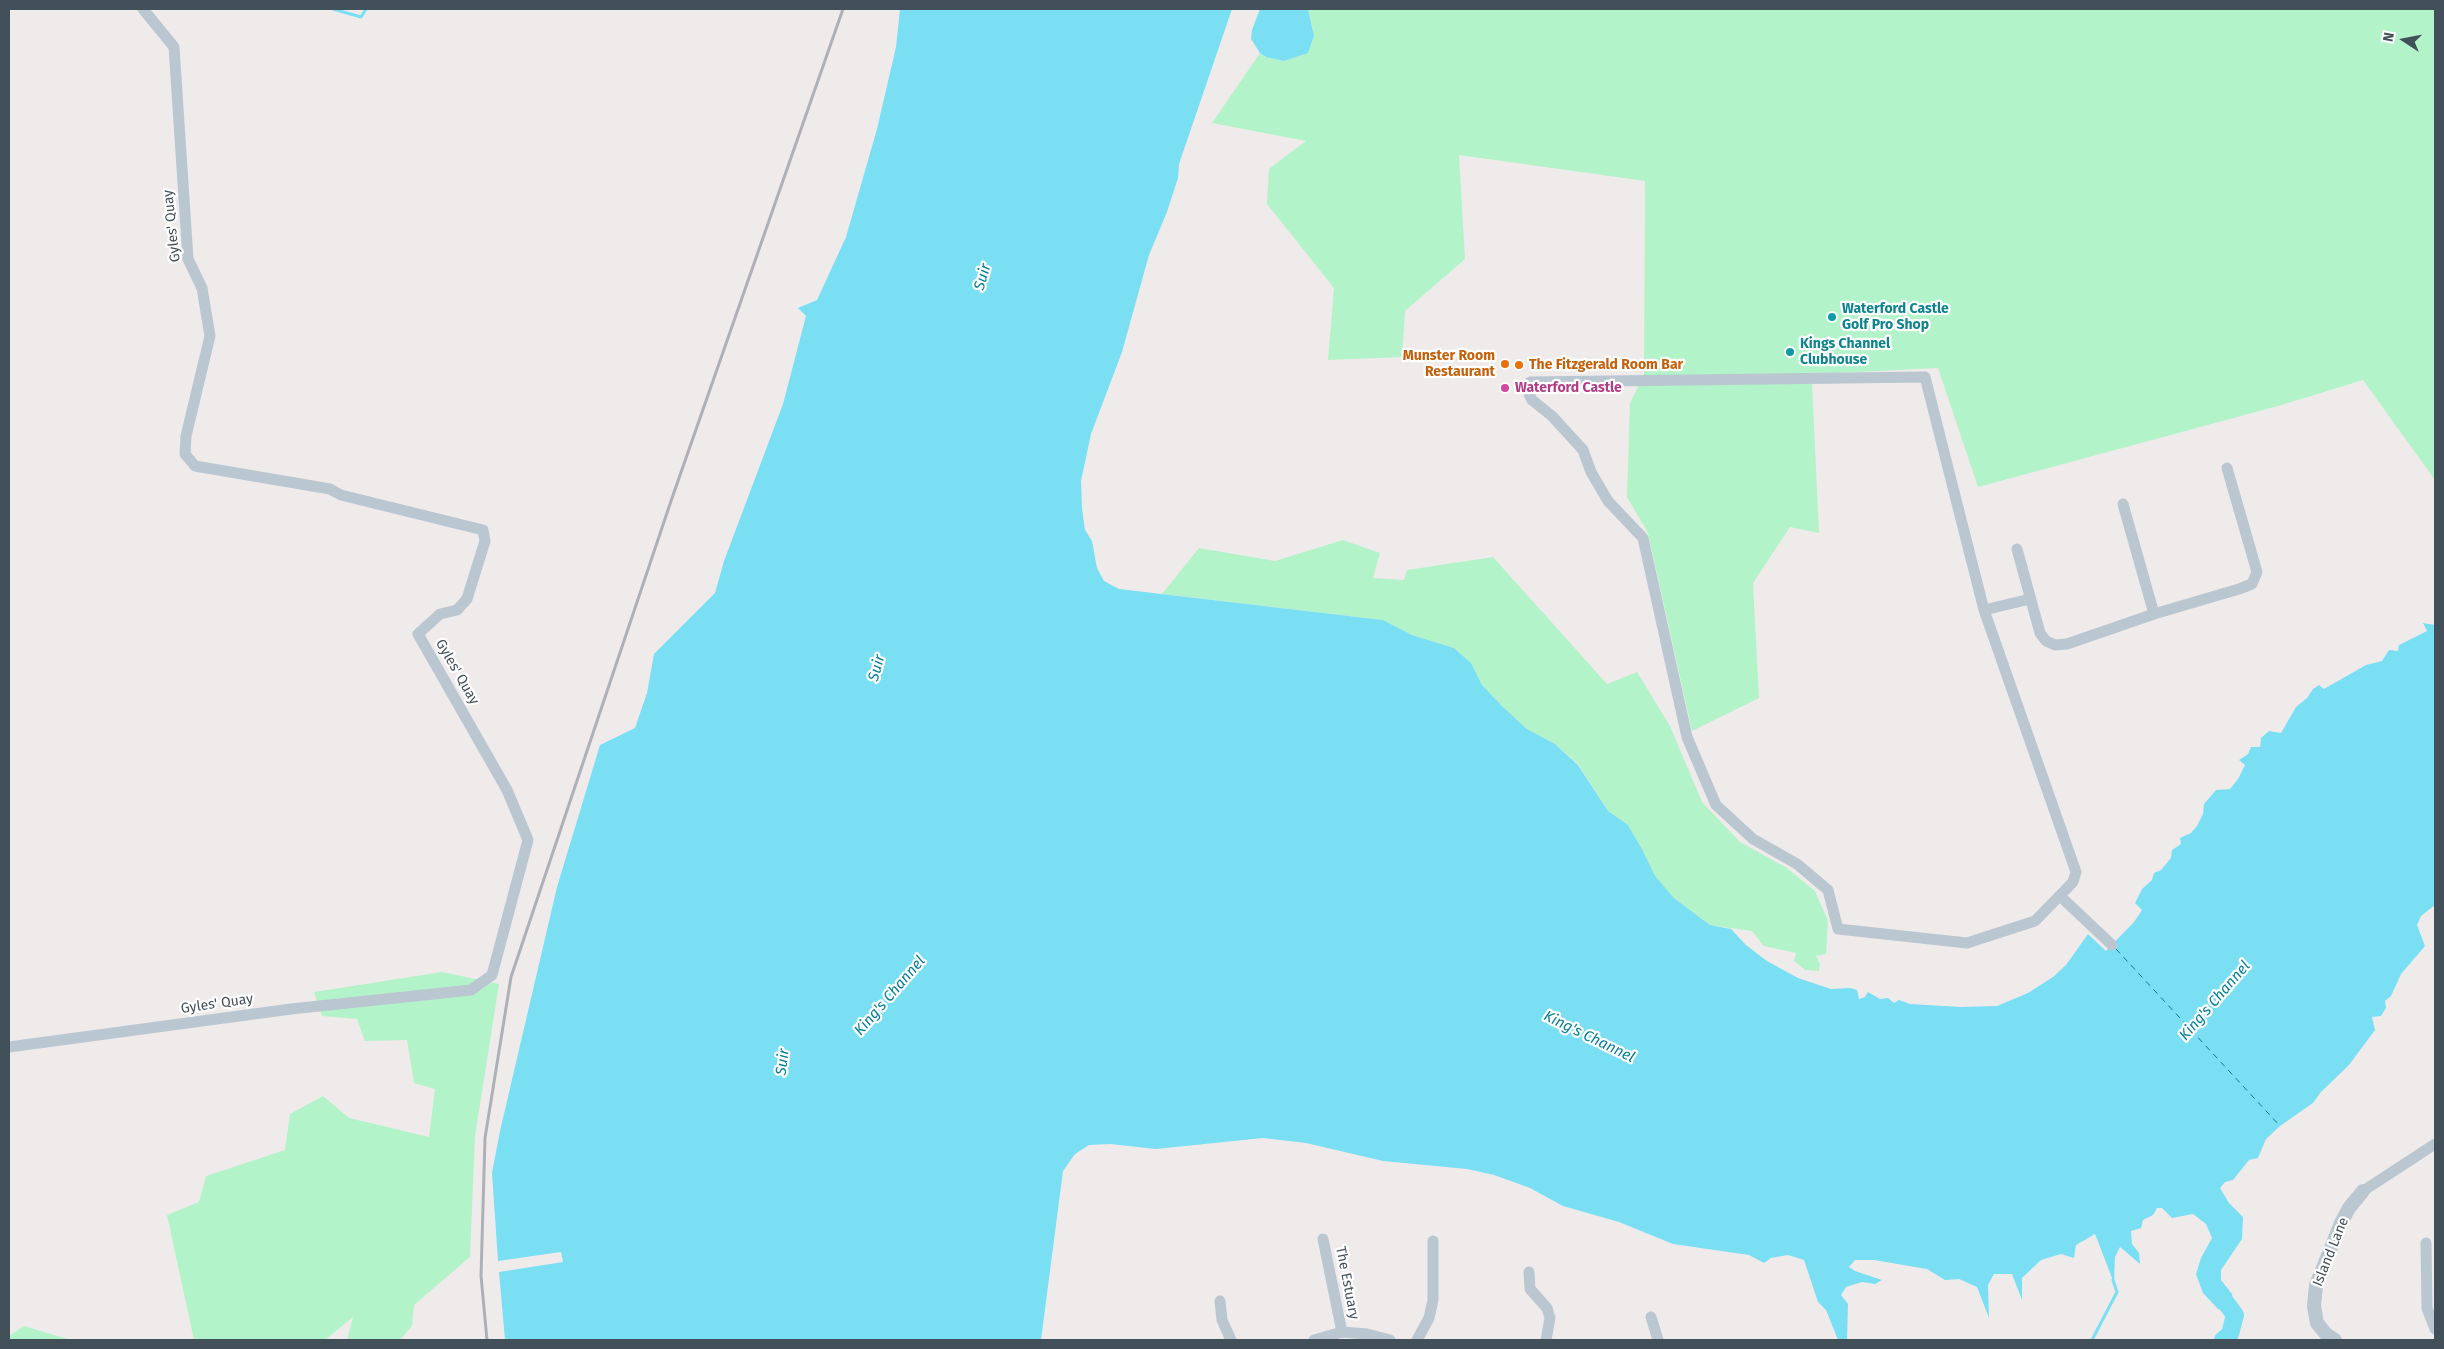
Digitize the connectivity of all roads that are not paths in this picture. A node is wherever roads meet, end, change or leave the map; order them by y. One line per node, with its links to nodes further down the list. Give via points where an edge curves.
1 (143, 9): 10 (street, Gyles' Quay, via 174,47 188,259 202,288 210,336 186,436 186,454 194,466 330,489 341,495 484,530 485,541 467,600 458,610 440,614 418,634 507,790 528,840 492,975 471,990 291,1009)
2 (2226, 468): 7 (street, via 2255,562 2257,572 2252,584)
3 (2123, 504): 7 (street)
4 (2016, 549): 5 (street)
5 (2030, 598): 6 (street); 7 (street, via 2040,633 2055,645)
6 (1984, 610): 8 (street, via 2075,866 2076,876); 8 (street, via 1925,377 1530,382 1532,400 1552,416 1583,450 1591,472 1608,501 1643,538 1687,737 1716,805 1753,839 1797,864 1828,890 1838,928 1967,943 2030,924)
7 (2154, 614)
8 (2060, 896): 9 (street)
9 (2112, 945)
10 (9, 1047)
11 (2435, 1144): 12 (street)
12 (2363, 1191): 27 (street, Island Lane, via 2341,1223 2315,1291 2317,1323)
13 (1323, 1239): 20 (street, The Estuary)
14 (1433, 1241): 24 (street, via 1433,1300 1430,1318)
15 (2426, 1243): 19 (street, via 2427,1308)
16 (1529, 1272): 25 (street, via 1530,1289 1547,1308 1550,1318)
17 (1220, 1301): 21 (street, via 1222,1320)
18 (1651, 1317): 26 (street)
19 (2435, 1329)
20 (1342, 1332): 22 (street); 23 (street)
21 (1231, 1340)
22 (1314, 1340)
23 (1390, 1340)
24 (1417, 1340)
25 (1546, 1340)
26 (1658, 1340)
27 (2335, 1340)

